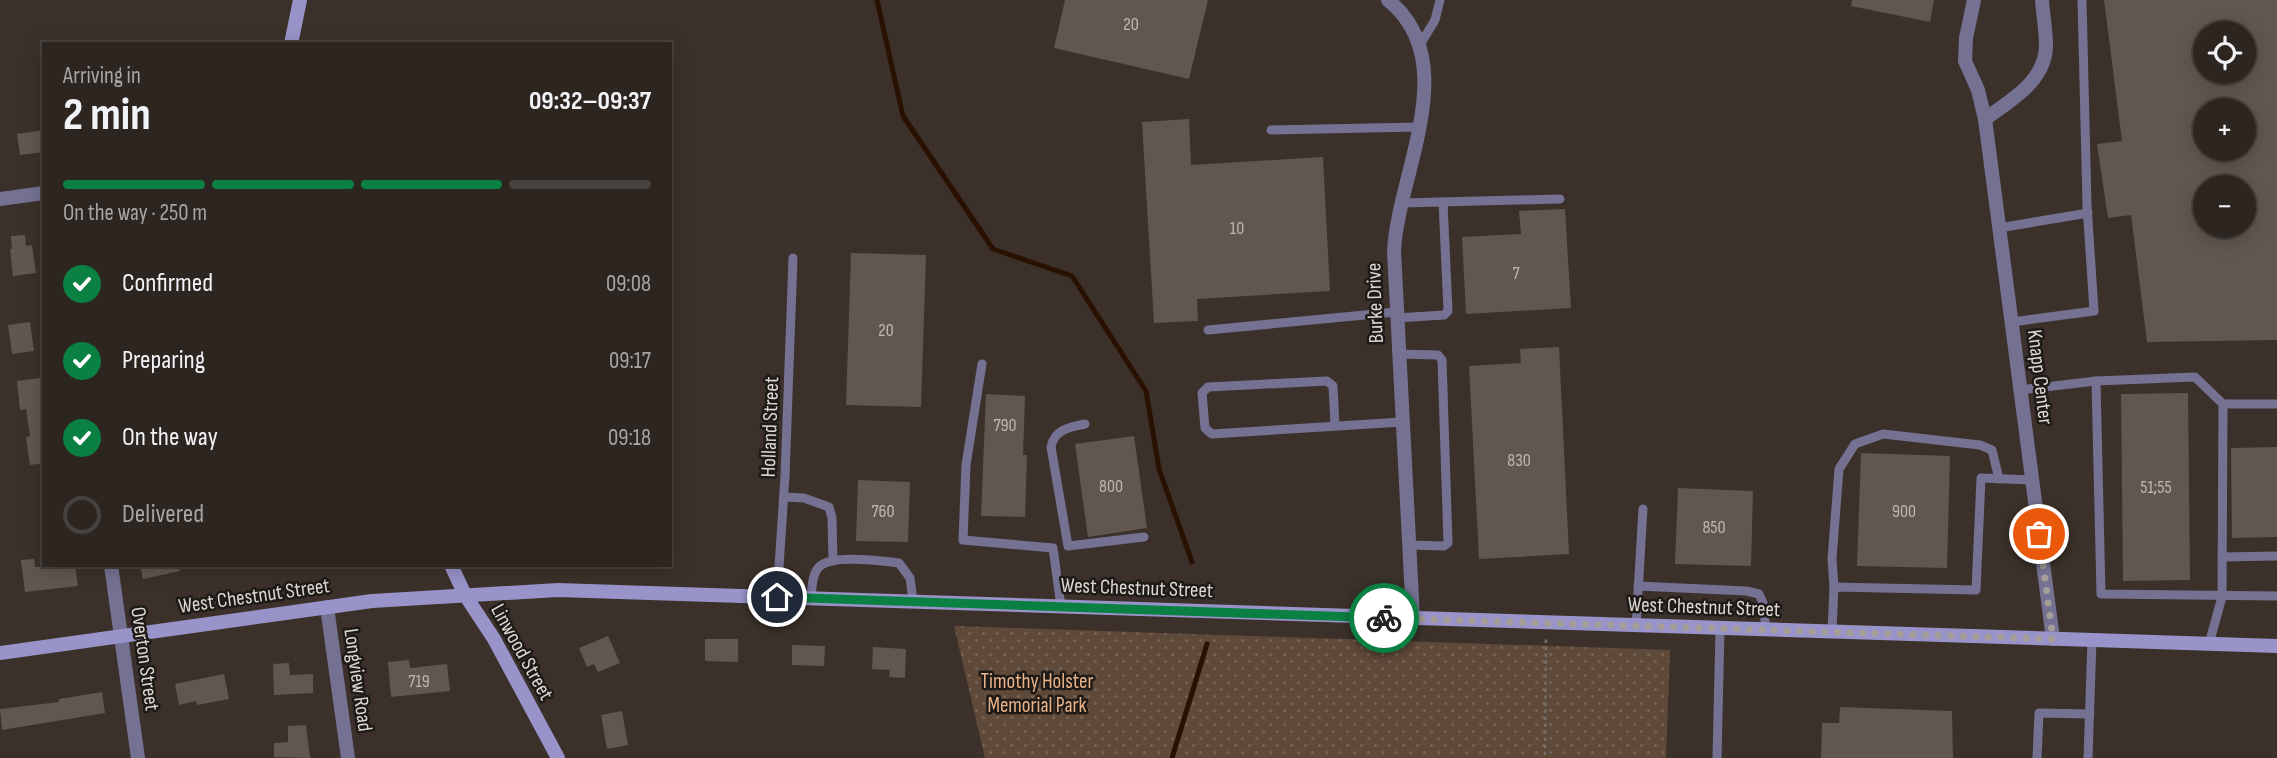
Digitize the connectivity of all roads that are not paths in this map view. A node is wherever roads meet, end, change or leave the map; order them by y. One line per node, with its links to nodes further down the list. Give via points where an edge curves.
1 (300, 0): 7 (main road)
2 (1388, 0): 8 (street, Burke Drive, via 1405,17)
3 (1440, 0): 8 (lane, via 1436,20)
4 (1974, 0): 9 (street, Knapp Center, via 1965,61)
5 (2042, 0): 9 (street, via 2046,45 2039,74)
6 (2082, 0): 17 (lane)
7 (291, 42)
8 (1420, 46): 10 (street, Burke Drive, via 1425,89)
9 (1985, 119): 18 (street, Knapp Center)
10 (1419, 127): 11 (lane); 16 (street, Burke Drive)
11 (1271, 130)
12 (42, 193): 13 (street)
13 (0, 199)
14 (1560, 200): 15 (lane)
15 (1444, 202): 16 (lane); 20 (lane, via 1448,311 1444,315)
16 (1402, 203): 20 (street, Burke Drive, via 1395,238)
17 (2088, 213): 18 (lane); 21 (lane, via 2094,312)
18 (1999, 228): 21 (street, Knapp Center)
19 (793, 258): 34 (lane, Holland Street)
20 (1396, 315): 22 (lane); 23 (street, Burke Drive)
21 (2011, 323): 26 (street, Knapp Center)
22 (1208, 330)
23 (1398, 354): 29 (street, Burke Drive); 37 (lane, via 1438,355 1442,360 1448,543)
24 (982, 364): 39 (lane, via 966,465 962,540)
25 (2096, 381): 26 (lane); 27 (lane, via 2194,377); 50 (lane, via 2101,594)
26 (2020, 390): 33 (street, Knapp Center)
27 (2223, 404): 28 (lane); 41 (lane)
28 (2277, 404)
29 (1402, 422): 31 (lane); 37 (street, Burke Drive)
30 (1085, 424): 38 (lane, via 1060,432 1051,447)
31 (1335, 426): 31 (lane, via 1212,434 1205,428 1202,393 1208,387 1327,381 1333,386)
32 (1999, 479): 33 (lane); 46 (lane, via 1981,478 1976,590); 46 (lane, via 1992,450 1980,445 1883,434 1855,444 1839,469)
33 (2032, 480): 61 (street, Knapp Center)
34 (784, 496): 42 (lane, via 829,507); 49 (lane, Holland Street)
35 (1643, 509): 45 (lane)
36 (1144, 537): 38 (lane)
37 (1409, 545): 55 (street, Burke Drive)
38 (1068, 546): 39 (lane)
39 (1053, 548): 54 (lane)
40 (2277, 556): 41 (lane)
41 (2222, 557): 50 (lane)
42 (833, 561): 51 (lane, via 815,573); 52 (lane, via 899,563 910,578)
43 (111, 567): 60 (street, Overton Street)
44 (452, 567): 47 (main road, Linwood Street)
45 (1638, 586): 56 (lane); 58 (lane, via 1759,594)
46 (1834, 587): 59 (lane)
47 (465, 594): 49 (main road, West Chestnut Street, via 569,590); 53 (main road, West Chestnut Street); 69 (main road, Linwood Street)
48 (2277, 596): 50 (lane)
49 (777, 597): 51 (main road, West Chestnut Street)
50 (2222, 597): 63 (lane)
51 (811, 598): 52 (main road, West Chestnut Street)
52 (912, 601): 54 (main road, West Chestnut Street)
53 (327, 607): 60 (main road, West Chestnut Street); 68 (street, Longview Road)
54 (1061, 607): 55 (main road, West Chestnut Street)
55 (1413, 618): 56 (main road, West Chestnut Street)
56 (1636, 626): 57 (main road, West Chestnut Street)
57 (1720, 629): 58 (main road, West Chestnut Street); 70 (lane)
58 (1766, 630): 59 (main road, West Chestnut Street)
59 (1832, 632): 61 (main road, West Chestnut Street)
60 (121, 636): 65 (main road, West Chestnut Street); 67 (street, Overton Street)
61 (2053, 639): 62 (main road, West Chestnut Street)
62 (2092, 640): 63 (main road, West Chestnut Street); 66 (lane)
63 (2209, 644): 64 (main road, West Chestnut Street)
64 (2277, 646)
65 (0, 653)
66 (2090, 714): 71 (lane, via 2039,713); 72 (lane)
67 (138, 758)
68 (348, 758)
69 (558, 758)
70 (1717, 758)
71 (2037, 758)
72 (2088, 758)

